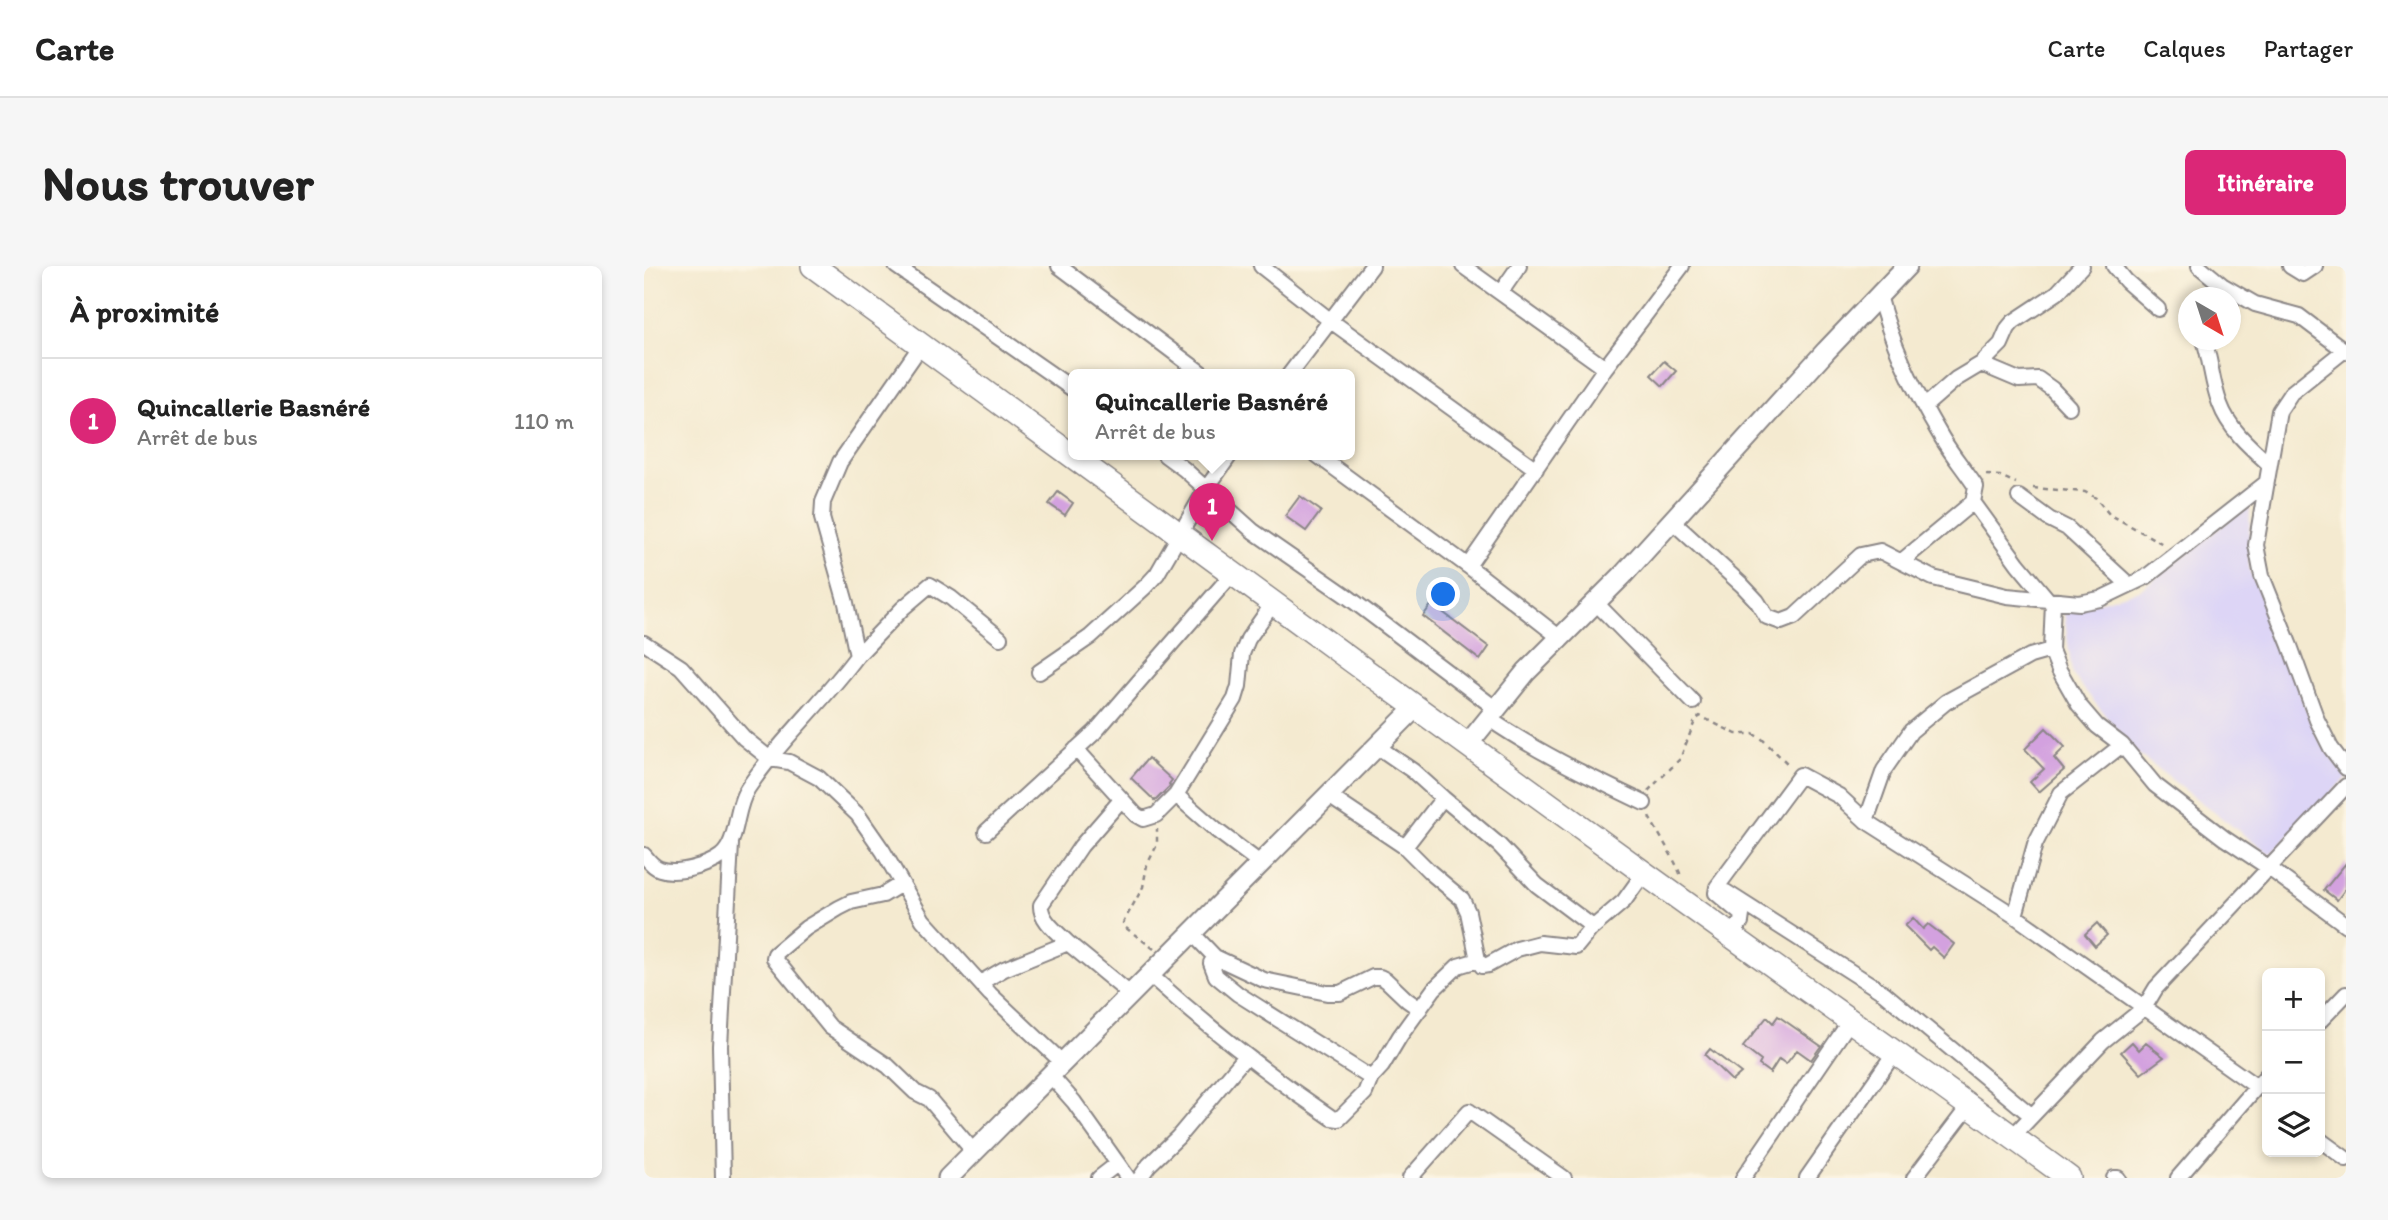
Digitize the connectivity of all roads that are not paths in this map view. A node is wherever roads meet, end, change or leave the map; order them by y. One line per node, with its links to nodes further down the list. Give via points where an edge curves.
1 (813, 266): 15 (main road)
2 (896, 266): 27 (street)
3 (1059, 266): 25 (street)
4 (1261, 266): 19 (street)
5 (1372, 266): 19 (street)
6 (1463, 266): 16 (street)
7 (1519, 266): 16 (street)
8 (1682, 266): 24 (street)
9 (1907, 266): 17 (street)
10 (2082, 266): 23 (street, via 2057,293 2013,322 2001,344)
11 (2114, 266): 18 (street)
12 (2199, 266): 21 (street, via 2255,304 2299,316)
13 (2290, 266): 14 (street, via 2303,274)
14 (2315, 266)
15 (836, 273): 20 (main road)
16 (1501, 292): 24 (street)
17 (1879, 295): 28 (street, via 1893,345); 41 (street)
18 (2158, 309)
19 (1331, 321): 26 (street); 36 (street)
20 (922, 344): 30 (main road); 54 (street, via 839,462 823,502 822,518)
21 (2345, 349): 35 (street, via 2284,403)
22 (2206, 350): 35 (street, via 2228,421)
23 (1981, 364): 28 (street); 29 (street, via 2019,380 2038,379)
24 (1605, 368): 36 (street)
25 (1196, 369)
26 (1294, 369)
27 (1068, 386)
28 (1925, 406): 40 (street, via 1976,487)
29 (2069, 407)
30 (1068, 453)
31 (1078, 460): 42 (main road)
32 (1171, 460): 38 (street)
33 (1226, 460): 38 (street)
34 (1324, 460): 44 (street)
35 (2269, 464): 37 (street)
36 (1536, 469): 44 (street)
37 (2266, 483): 46 (street, via 2146,577); 64 (street, via 2256,545 2262,576 2322,731)
38 (1206, 489): 42 (street); 58 (street, via 1253,531 1348,597)
39 (2023, 490): 46 (street, via 2049,519 2067,528)
40 (1973, 502): 43 (street); 48 (street)
41 (1672, 521): 43 (street, via 1742,585 1767,617 1781,622 1794,617 1861,555 1880,551); 49 (street)
42 (1180, 536): 45 (main road); 55 (street, via 1145,587 1090,637)
43 (1902, 561): 48 (street, via 1933,578 2007,596)
44 (1468, 566): 50 (street)
45 (1233, 573): 47 (main road); 62 (street)
46 (2129, 585): 48 (street, via 2079,603)
47 (1274, 601): 57 (main road); 66 (street, via 1242,654 1237,696)
48 (2051, 601): 53 (street)
49 (1596, 603): 50 (street); 56 (street)
50 (1559, 637): 58 (street)
51 (1000, 638): 54 (street, via 930,585)
52 (644, 643): 63 (street, via 681,667 729,722)
53 (2051, 650): 60 (street, via 2079,705); 71 (street, via 1945,702 1911,731 1884,770)
54 (857, 656): 63 (street)
55 (1039, 672)
56 (1693, 702)
57 (1417, 706): 59 (main road); 61 (street)
58 (1492, 713): 59 (street); 70 (street, via 1540,751)
59 (1468, 744): 78 (main road)
60 (2122, 745): 77 (street, via 2155,785); 81 (street, via 2060,793 2035,844)
61 (1378, 747): 67 (street); 68 (street)
62 (1076, 749): 69 (street); 72 (street)
63 (770, 759): 73 (street, via 746,790); 79 (street, via 789,762 819,778 877,840)
64 (2346, 768)
65 (2346, 786): 77 (street)
66 (1176, 795): 69 (street, via 1156,815 1143,818); 76 (street)
67 (1329, 796): 74 (street); 76 (street)
68 (1443, 798): 74 (street); 83 (street, via 1499,845 1537,885)
69 (1121, 800): 86 (street, via 1081,846 1041,905 1044,917)
70 (1644, 803)
71 (1866, 821): 80 (street, via 1839,796 1800,775); 81 (street)
72 (986, 832)
73 (731, 844): 75 (street, via 716,859 696,868 660,869); 110 (street, via 720,1046)
74 (1405, 847): 88 (street, via 1462,899)
75 (644, 855)
76 (1259, 863): 84 (street)
77 (2269, 868): 82 (street); 93 (street, via 2156,988)
78 (1644, 873): 83 (street, via 1617,909); 85 (main road)
79 (901, 884): 90 (street, via 923,920); 107 (street, via 876,897 851,902 817,921 774,958 830,1027 929,1100)
80 (1717, 887): 85 (street, via 1719,897 1742,915); 104 (street, via 1884,993)
81 (2015, 916): 93 (street)
82 (2346, 925)
83 (1593, 928): 88 (street, via 1573,948 1540,943 1488,965 1482,966)
84 (1191, 932): 87 (street); 89 (street)
85 (1731, 935): 96 (main road)
86 (1068, 943): 90 (street); 91 (street)
87 (1215, 957): 94 (street, via 1264,980 1327,993 1343,993 1359,982 1380,977); 100 (street, via 1213,971 1238,994)
88 (1478, 960): 94 (street, via 1452,971)
89 (1150, 975): 91 (street); 98 (street)
90 (980, 983): 99 (street)
91 (1130, 994): 99 (street)
92 (2346, 994): 95 (street)
93 (2144, 1008): 102 (street); 104 (street, via 2104,1041)
94 (1420, 1009): 100 (street)
95 (2325, 1016)
96 (1850, 1021): 97 (main road); 117 (street)
97 (1895, 1052): 103 (main road); 118 (street)
98 (1246, 1056): 100 (street, via 1334,1118 1344,1117 1365,1093); 114 (street)
99 (1057, 1069): 107 (street); 109 (street)
100 (1371, 1078)
101 (2262, 1081): 102 (street)
102 (2257, 1087): 121 (street)
103 (1969, 1105): 105 (main road); 119 (street)
104 (2032, 1116): 105 (street)
105 (2012, 1137): 120 (main road)
106 (2325, 1144): 108 (street)
107 (974, 1152): 111 (street)
108 (2346, 1159)
109 (1117, 1164): 112 (street); 113 (street)
110 (723, 1178)
111 (948, 1178)
112 (1100, 1178)
113 (1128, 1178)
114 (1140, 1178)
115 (1410, 1178): 116 (street, via 1469,1111)
116 (1564, 1178)
117 (1742, 1178)
118 (1807, 1178)
119 (1914, 1178)
120 (2069, 1178)
121 (2178, 1178)

